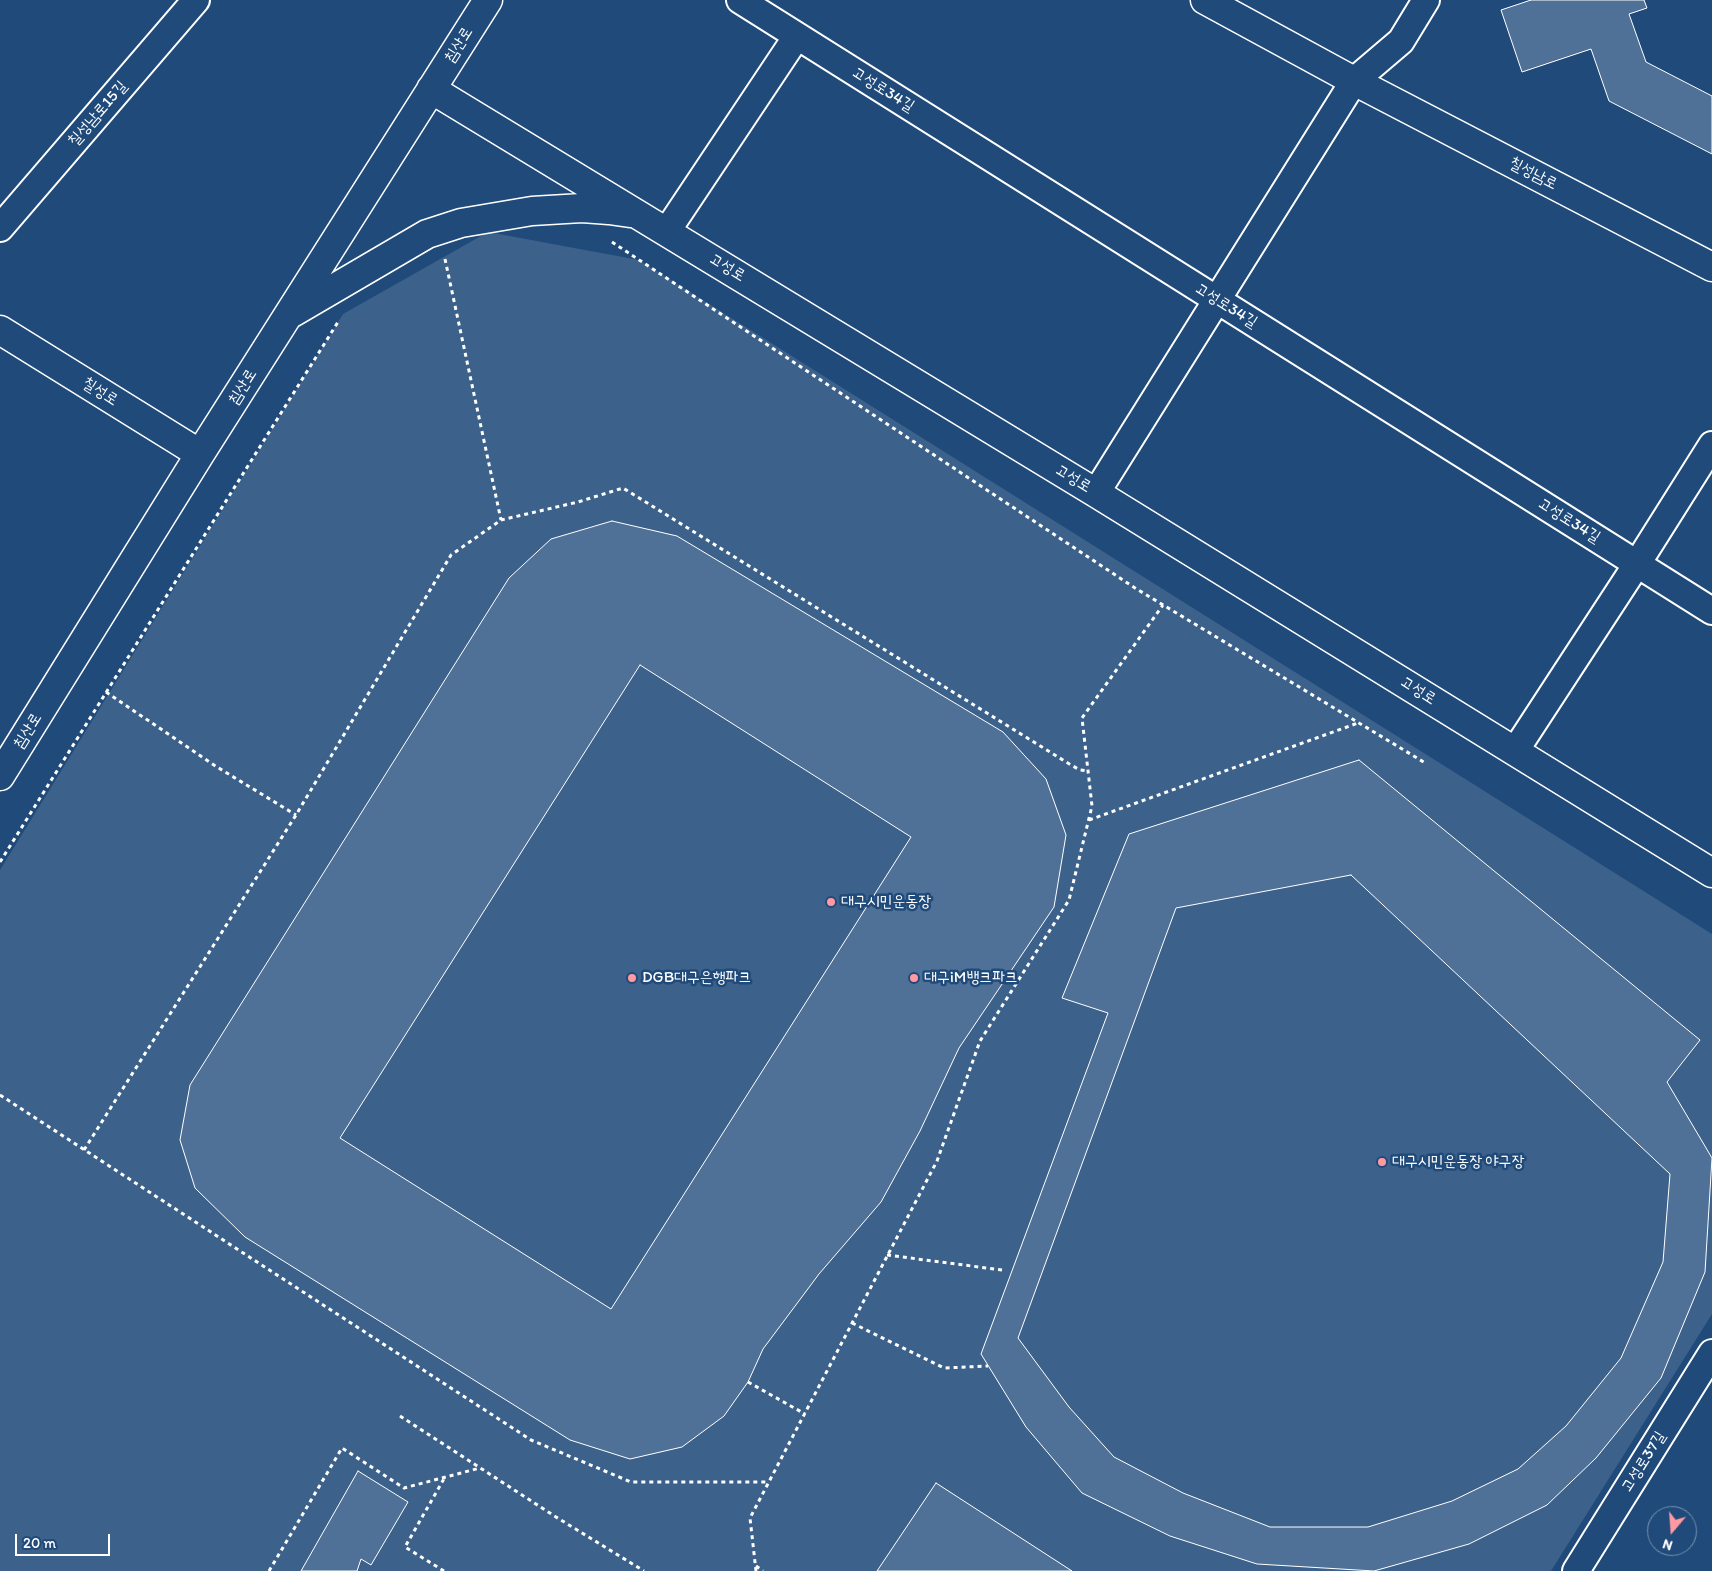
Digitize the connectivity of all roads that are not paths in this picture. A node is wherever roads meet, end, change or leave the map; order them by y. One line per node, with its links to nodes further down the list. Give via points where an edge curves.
1 (196, 0): 10 (street, 칠성남로15길)
2 (488, 0): 8 (street, 침산로)
3 (740, 0): 6 (street, 고성로34길)
4 (1205, 0): 7 (street, 칠성남로)
5 (1426, 0): 7 (street, via 1401,41)
6 (797, 36): 11 (street); 13 (street, 고성로34길)
7 (1354, 81): 12 (street, 칠성남로); 13 (street)
8 (431, 89): 9 (street, 고성로); 14 (street, 침산로)
9 (640, 215): 11 (street, 고성로); 14 (street, via 582,208 532,211 461,223 427,234)
10 (0, 228)
11 (666, 231): 18 (street, 고성로)
12 (1712, 267)
13 (1218, 300): 18 (street); 19 (street, 고성로34길)
14 (289, 314): 17 (street, 침산로)
15 (0, 330): 17 (street, 칠성로)
16 (1712, 445): 19 (street)
17 (200, 454): 22 (street, 침산로)
18 (1096, 493): 21 (street, 고성로)
19 (1637, 564): 20 (street, 고성로34길); 21 (street)
20 (1712, 611)
21 (1515, 751): 23 (street, 고성로)
22 (0, 776)
23 (1712, 873)
24 (1712, 1353): 25 (street, 고성로37길)
25 (1576, 1571)

